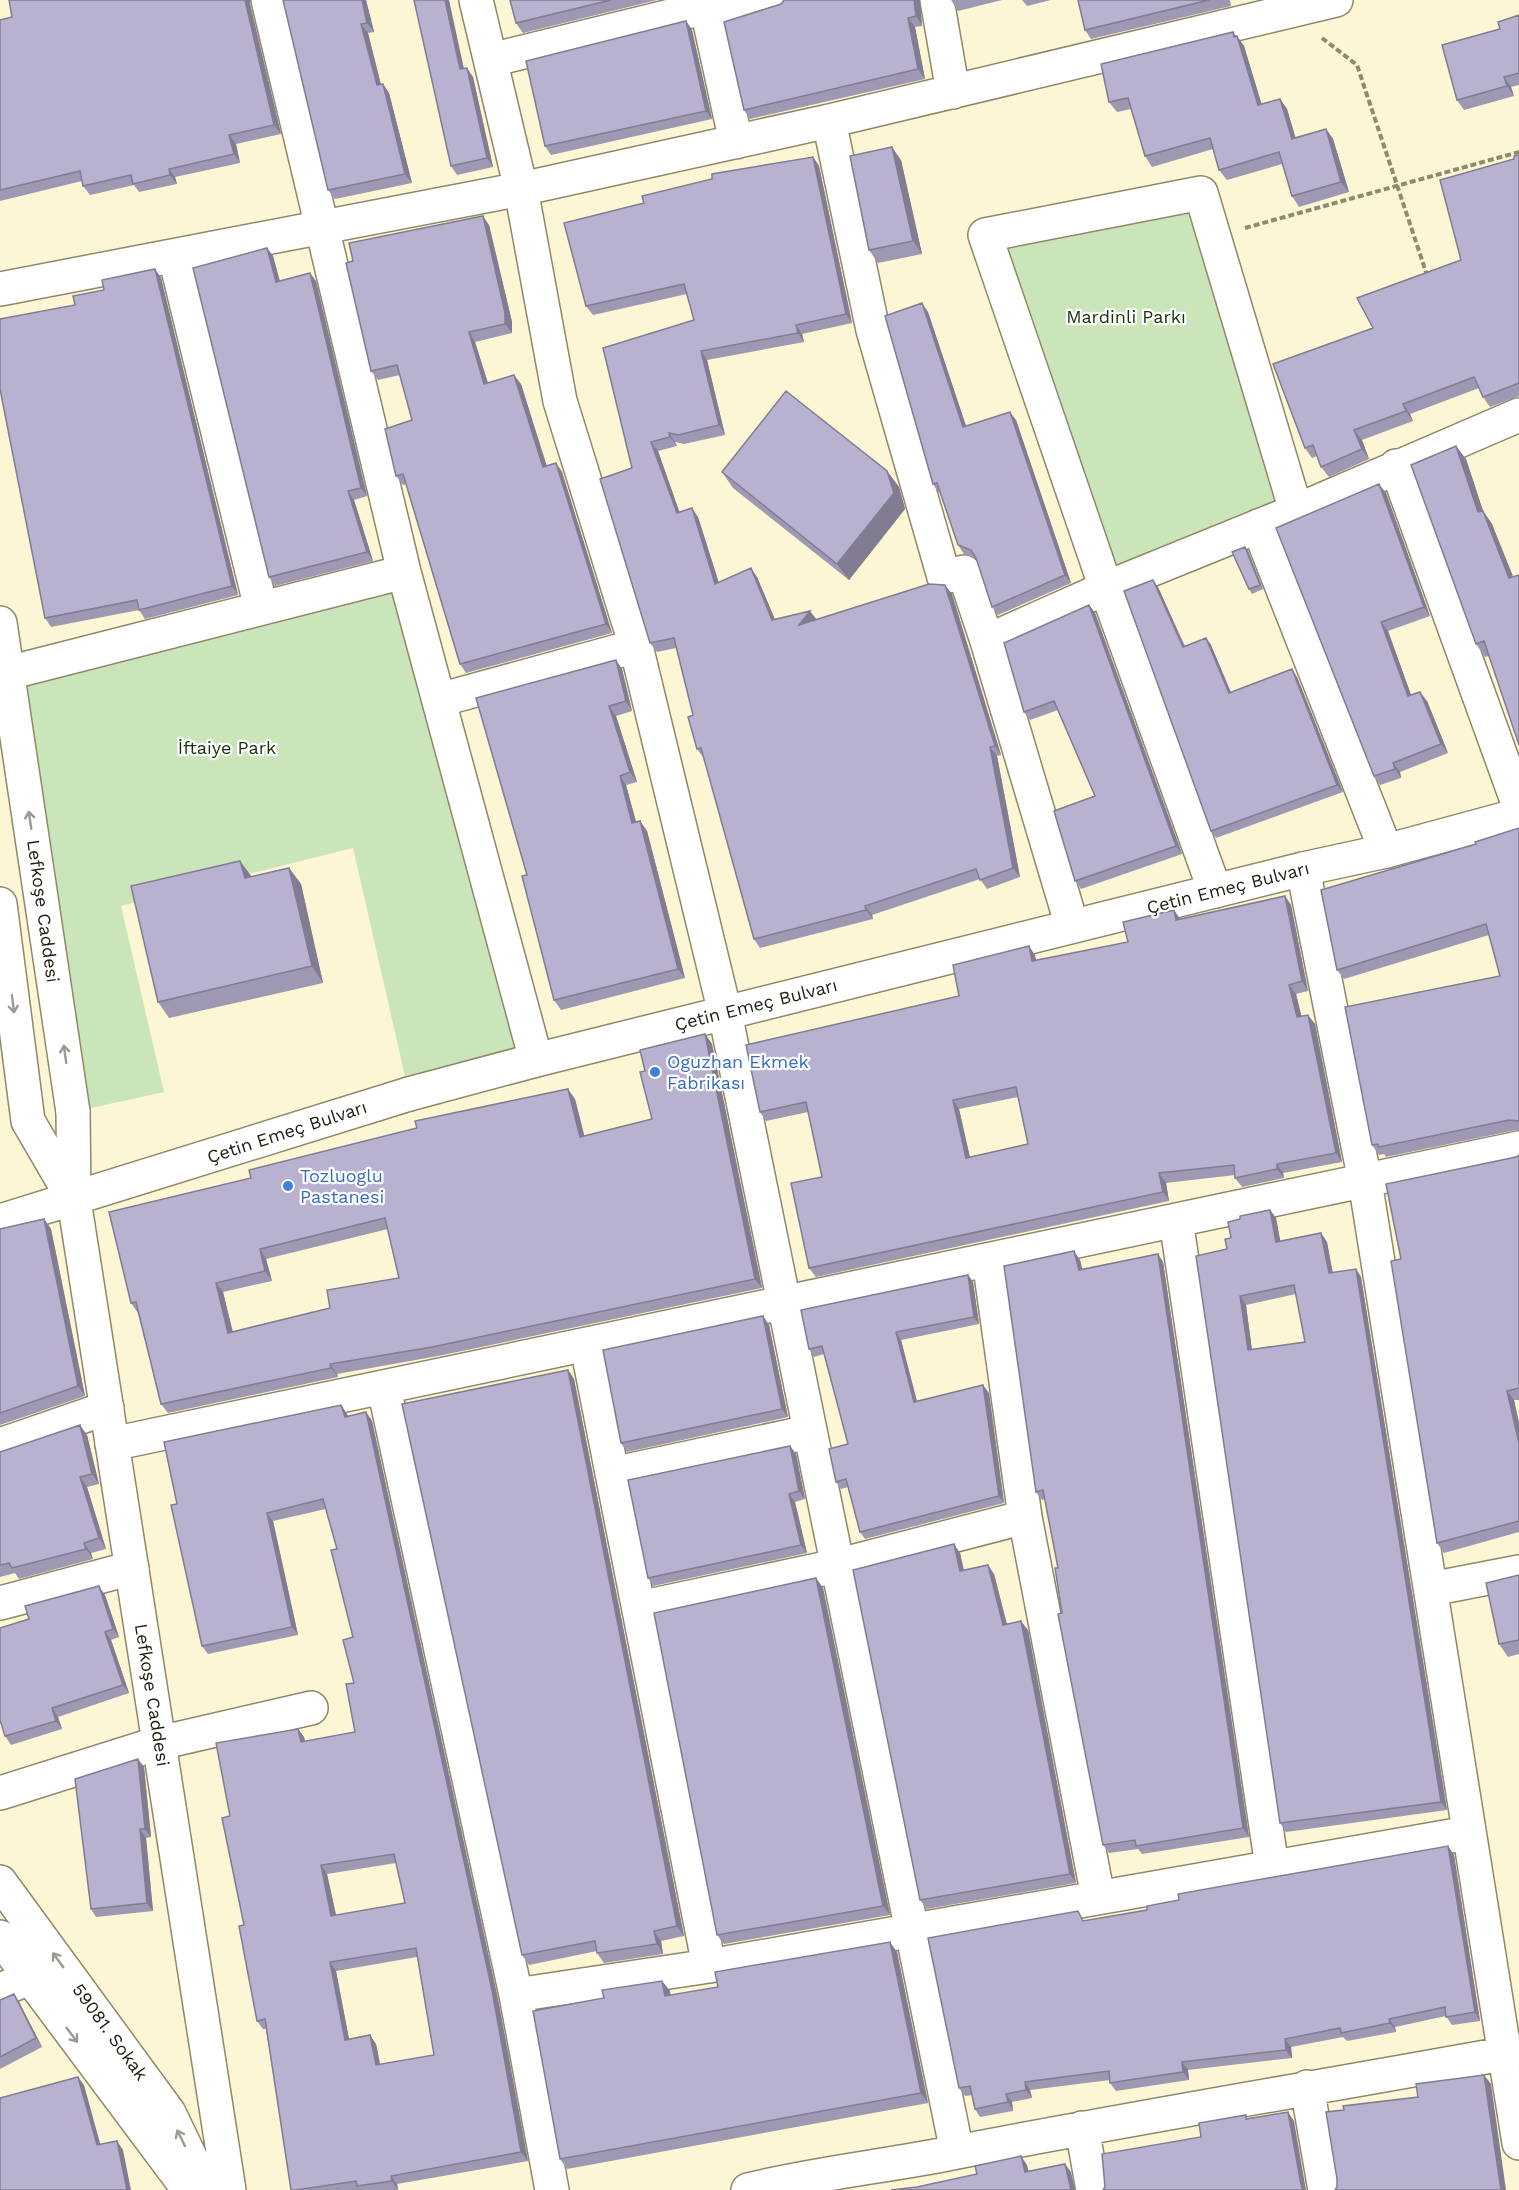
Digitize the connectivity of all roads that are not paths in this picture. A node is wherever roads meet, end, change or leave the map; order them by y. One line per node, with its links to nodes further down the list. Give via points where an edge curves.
1 (268, 0): 12 (street)
2 (476, 0): 7 (street)
3 (775, 0): 6 (street)
4 (937, 0): 8 (street)
5 (1319, 2): 8 (street)
6 (707, 9): 7 (street); 10 (street)
7 (491, 60): 11 (street)
8 (953, 92): 9 (street)
9 (829, 121): 10 (street); 23 (street, via 873,330 944,577 964,572)
10 (736, 142): 11 (street)
11 (521, 189): 12 (street); 24 (street, via 560,401)
12 (324, 227): 13 (street); 19 (street)
13 (175, 257): 14 (street); 21 (street)
14 (0, 290)
15 (1519, 415): 16 (street)
16 (1396, 466): 17 (street); 27 (street)
17 (1296, 511): 18 (street); 20 (street, via 1201,193 985,235)
18 (1258, 526): 20 (street); 29 (street)
19 (404, 572): 21 (street); 26 (street)
20 (1106, 588): 23 (street); 31 (street)
21 (261, 608): 25 (street)
22 (0, 623): 25 (street, Lefkoşe Caddesi)
23 (987, 641): 33 (street)
24 (636, 645): 26 (street); 34 (street)
25 (8, 673): 38 (street, Lefkoşe Caddesi, one-way to 25, via 73,1112)
26 (439, 700): 35 (street)
27 (1519, 806)
28 (1519, 815): 29 (street, Çetin Emeç Bulvarı)
29 (1386, 851): 30 (street, Çetin Emeç Bulvarı)
30 (1303, 869): 31 (street, Çetin Emeç Bulvarı); 37 (street)
31 (1215, 891): 33 (street, Çetin Emeç Bulvarı)
32 (0, 904): 38 (street, Lefkoşe Caddesi, one-way to 38, via 28,1121)
33 (1072, 926): 34 (street, Çetin Emeç Bulvarı)
34 (725, 1013): 35 (street, Çetin Emeç Bulvarı); 42 (street)
35 (536, 1060): 38 (street, Çetin Emeç Bulvarı, via 409,1094)
36 (1519, 1148): 37 (street)
37 (1365, 1181): 39 (street); 54 (street)
38 (74, 1200): 40 (street, Çetin Emeç Bulvarı); 45 (street, Lefkoşe Caddesi)
39 (1176, 1220): 41 (street); 61 (street)
40 (0, 1221)
41 (989, 1260): 42 (street); 50 (street)
42 (782, 1304): 43 (street); 46 (street)
43 (587, 1346): 44 (street); 49 (street)
44 (384, 1388): 47 (street); 68 (street)
45 (107, 1408): 47 (street, Lefkoşe Caddesi); 48 (street)
46 (809, 1432): 49 (street); 51 (street)
47 (112, 1444): 52 (street, Lefkoşe Caddesi)
48 (0, 1445)
49 (612, 1474): 56 (street)
50 (1025, 1517): 51 (street); 63 (street)
51 (836, 1566): 56 (street); 64 (street)
52 (132, 1568): 55 (street); 58 (street, Lefkoşe Caddesi)
53 (1519, 1572): 54 (street)
54 (1431, 1589): 60 (street)
55 (0, 1603)
56 (639, 1608): 66 (street)
57 (311, 1708): 58 (street)
58 (159, 1743): 59 (street); 77 (street, Lefkoşe Caddesi)
59 (0, 1793)
60 (1468, 1833): 61 (street); 69 (street)
61 (1272, 1867): 63 (street)
62 (0, 1882): 76 (street, 59081. Sokak, one-way to 62, via 169,2113)
63 (1098, 1898): 64 (street)
64 (912, 1930): 66 (street); 73 (street)
65 (0, 1937): 67 (street, 59081. Sokak)
66 (709, 1966): 68 (street)
67 (15, 1984): 75 (street, 59081. Sokak, one-way to 75)
68 (516, 1995): 78 (street)
69 (1512, 2052): 70 (street); 72 (street)
70 (1307, 2087): 71 (street); 81 (street)
71 (1082, 2128): 73 (street); 80 (street)
72 (1519, 2143)
73 (957, 2152): 74 (street)
74 (793, 2185): 79 (street)
75 (189, 2190)
76 (206, 2190)
77 (229, 2190)
78 (552, 2190)
79 (748, 2190)
80 (1093, 2190)
81 (1325, 2190)

